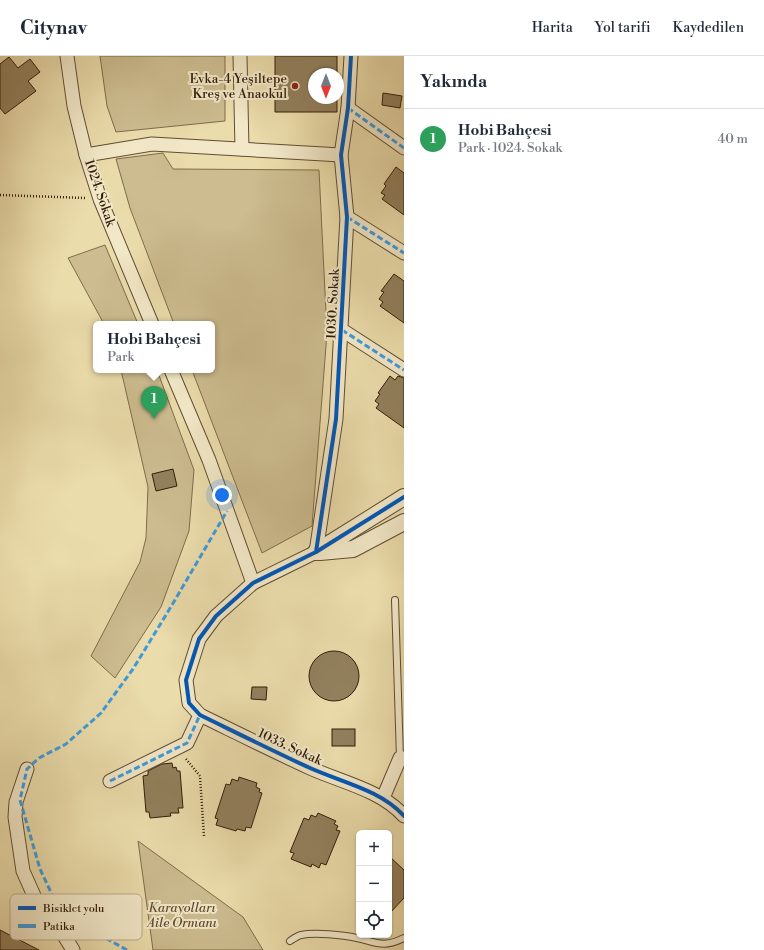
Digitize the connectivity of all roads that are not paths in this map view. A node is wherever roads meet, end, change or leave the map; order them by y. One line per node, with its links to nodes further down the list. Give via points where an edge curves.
1 (67, 56): 7 (street, 1024. Sokak, via 74,106)
2 (240, 56): 6 (street)
3 (351, 56): 4 (street, 1030. Sokak)
4 (348, 108): 5 (street); 8 (street, 1030. Sokak)
5 (404, 148)
6 (242, 149): 7 (street, via 152,144); 8 (street)
7 (86, 155): 11 (street, 1024. Sokak, via 100,199)
8 (341, 155): 9 (street, 1030. Sokak)
9 (347, 217): 10 (street); 12 (street, 1030. Sokak)
10 (404, 253)
11 (151, 321)
12 (342, 330): 13 (street); 17 (street, 1030. Sokak, via 336,419)
13 (404, 370)
14 (172, 373): 18 (street, via 209,460)
15 (404, 497): 17 (street)
16 (404, 522): 17 (street, via 353,549)
17 (316, 552): 18 (street)
18 (253, 583): 20 (street, 1033. Sokak, via 216,616 199,639 186,680 189,703)
19 (395, 600): 21 (lane)
20 (200, 715): 23 (street, via 187,743); 24 (street, 1033. Sokak, via 311,768)
21 (402, 758): 24 (street)
22 (27, 769): 26 (street, via 16,802 14,818 23,871)
23 (110, 781)
24 (383, 798): 25 (street, 1033. Sokak)
25 (404, 816)
26 (33, 894)
27 (404, 938): 29 (lane, via 393,943 376,944 343,936 300,935)
28 (67, 940): 30 (street)
29 (290, 941)
30 (73, 950)

